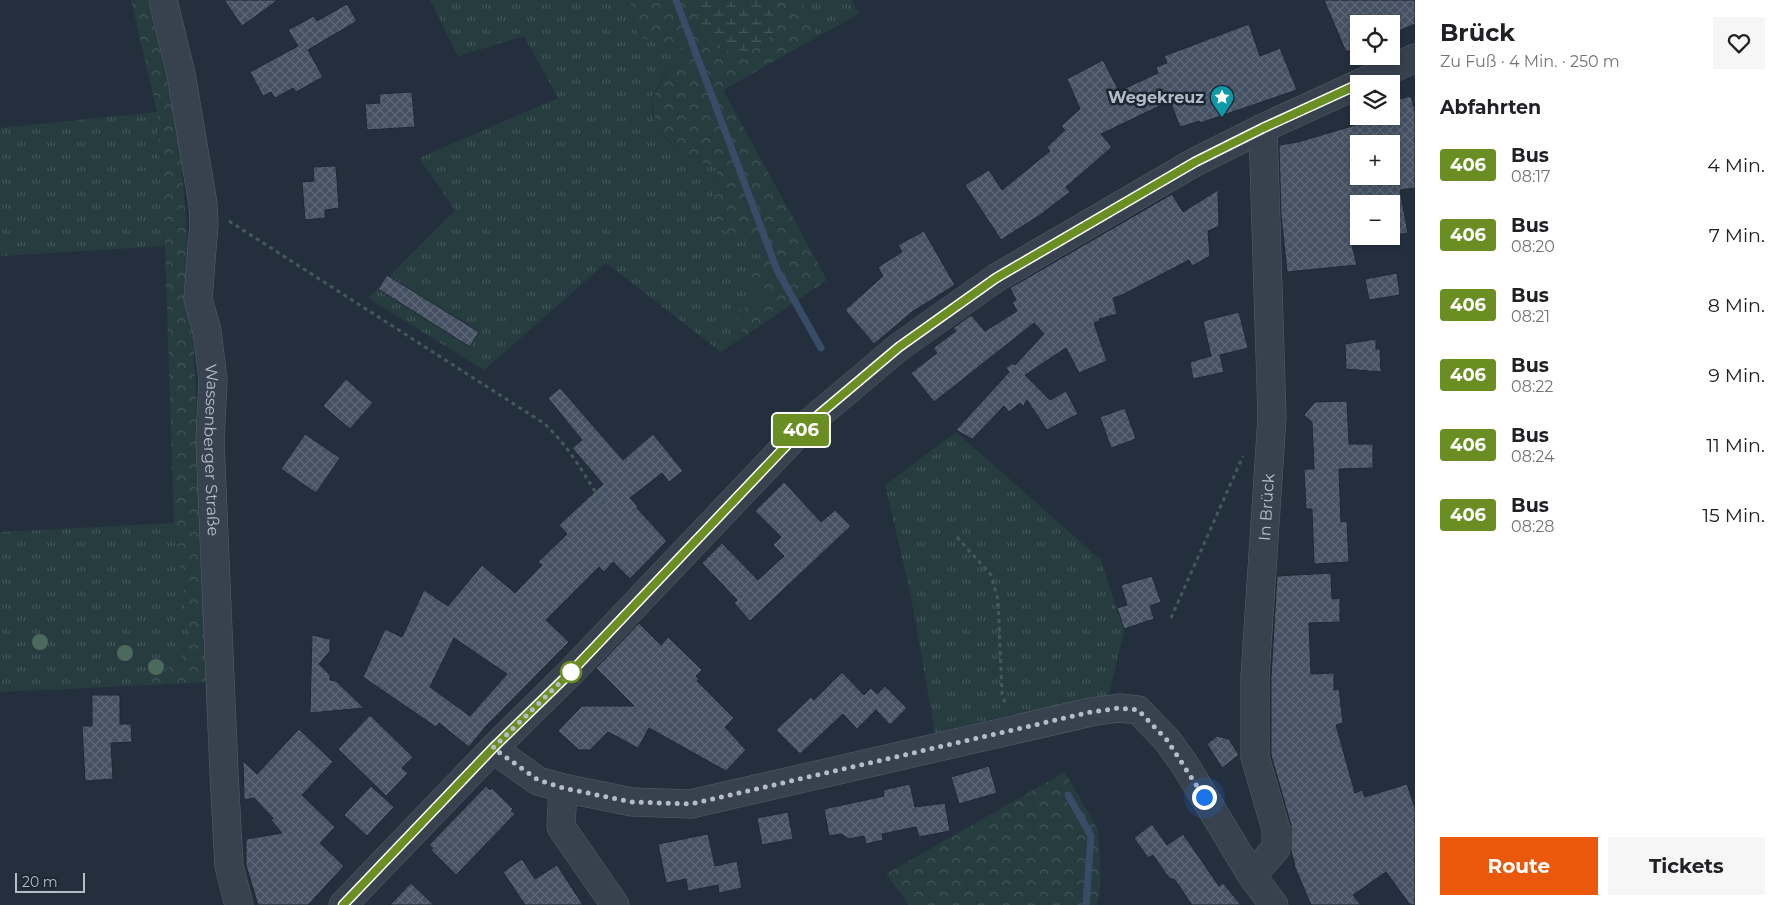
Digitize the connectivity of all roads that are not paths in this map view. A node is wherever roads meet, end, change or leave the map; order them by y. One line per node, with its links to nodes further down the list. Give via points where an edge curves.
1 (163, 0): 9 (street, Wassenberger Straße, via 181,74 203,204 198,298 207,331 213,380 210,441 224,773 229,866)
2 (1415, 58): 3 (street)
3 (1378, 75)
4 (1350, 88): 5 (street)
5 (1263, 128): 6 (street, via 1195,162 996,278 899,347 803,428 571,672); 8 (street, In Brück, via 1272,417 1255,676 1255,757 1276,829 1276,848)
6 (493, 748): 7 (street, via 538,780); 10 (street)
7 (563, 788): 8 (street, via 632,802 691,804 1091,712 1119,708 1138,710 1171,746); 11 (street, via 561,827)
8 (1252, 876): 12 (street)
9 (238, 905)
10 (343, 905)
11 (616, 905)
12 (1274, 905)

